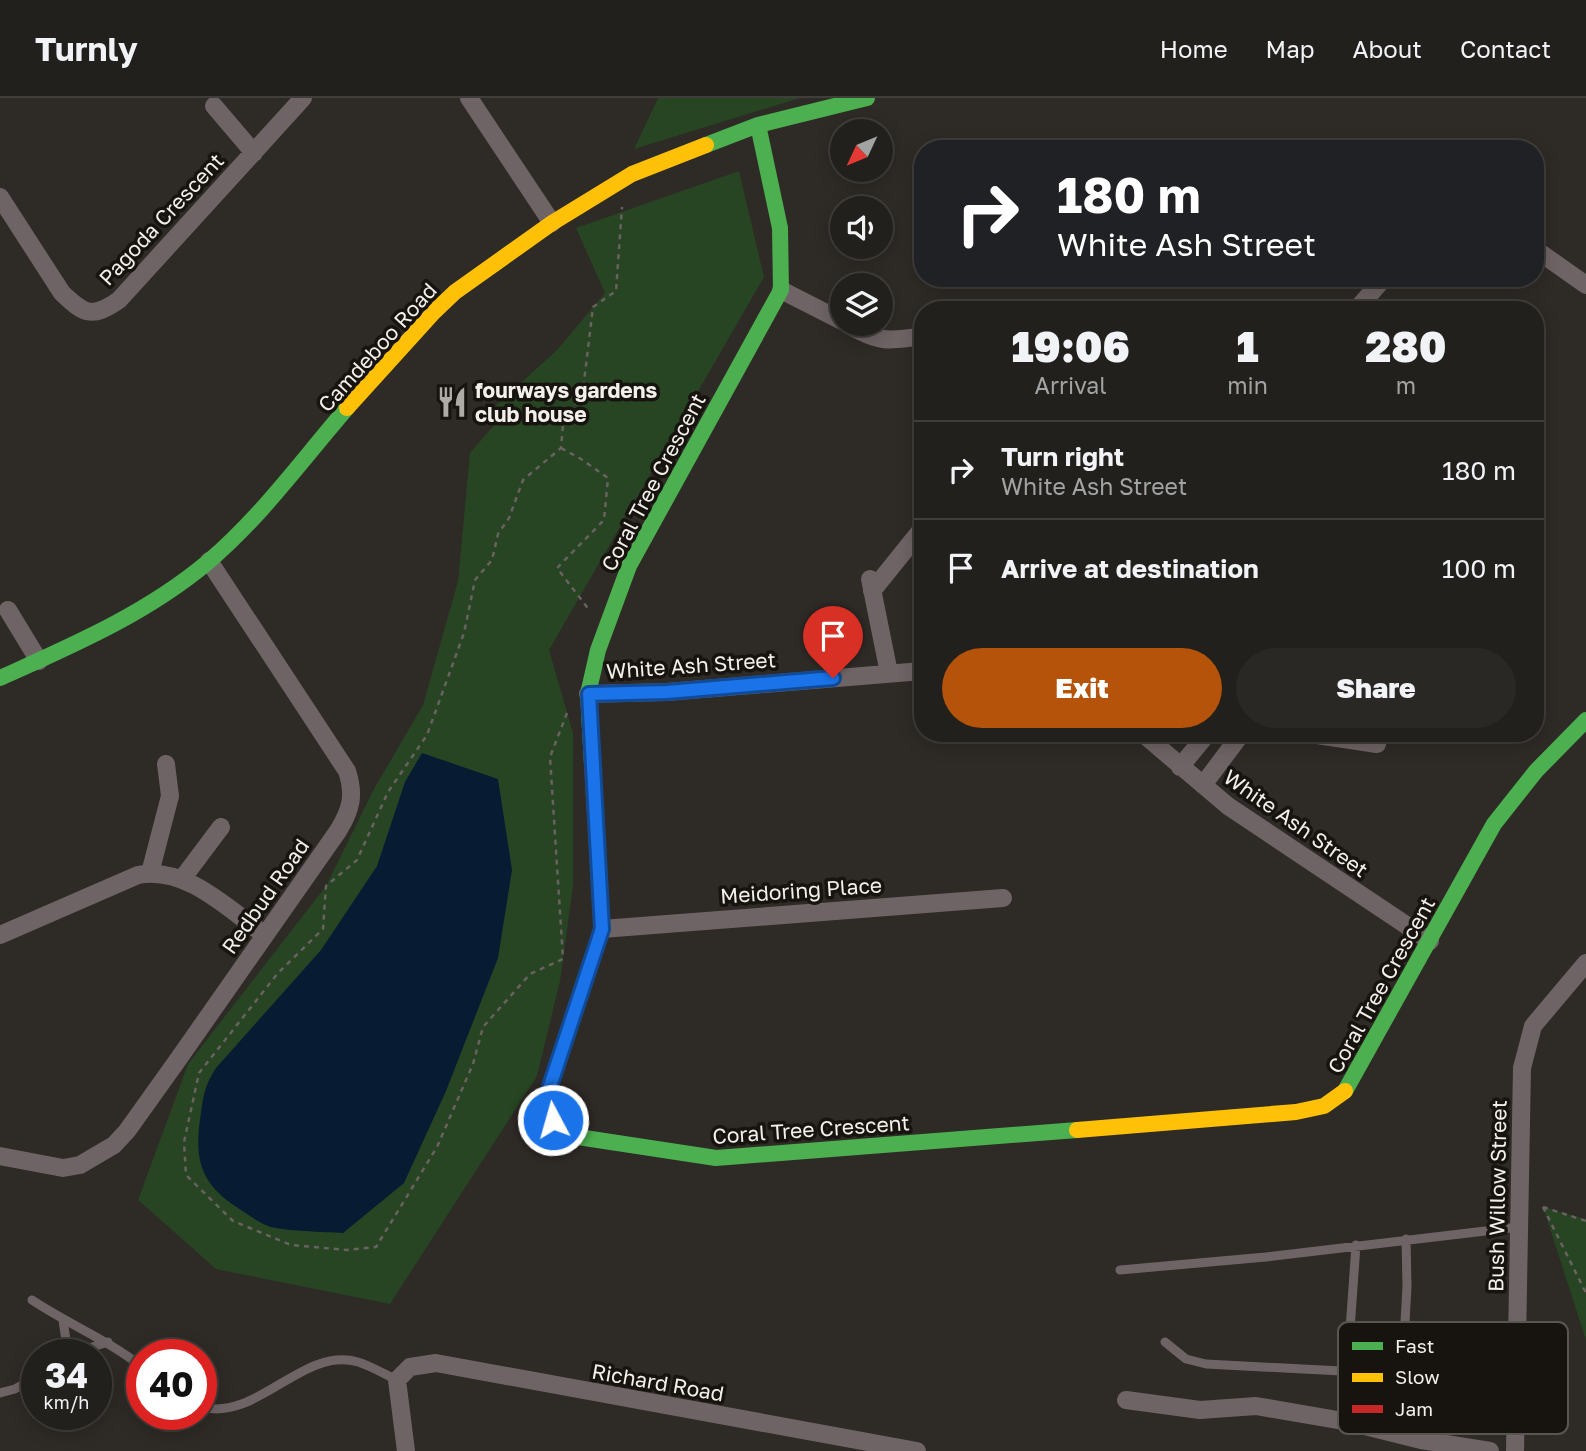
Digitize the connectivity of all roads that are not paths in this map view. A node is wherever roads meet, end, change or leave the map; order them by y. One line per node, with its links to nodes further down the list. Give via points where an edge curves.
1 (303, 98): 6 (street, Pagoda Crescent)
2 (469, 98): 8 (street)
3 (867, 98): 5 (street, Camdeboo Road)
4 (214, 106): 6 (street)
5 (758, 125): 8 (street, Camdeboo Road, via 632,174); 12 (street, Coral Tree Crescent, via 780,228)
6 (254, 153): 7 (street, Pagoda Crescent, via 104,311 89,312 62,293)
7 (0, 197)
8 (552, 223): 18 (street, Camdeboo Road, via 434,312 270,500)
9 (1544, 255): 10 (street)
10 (1586, 285)
11 (1376, 287): 13 (street)
12 (781, 290): 14 (street); 24 (street, Coral Tree Crescent, via 629,566 598,650)
13 (1364, 301)
14 (830, 315)
15 (870, 336): 16 (street, via 884,341)
16 (914, 337)
17 (914, 538): 22 (street, via 871,585)
18 (209, 561): 20 (street, Camdeboo Road, via 151,604); 40 (street, Redbud Road, via 347,771 352,786 352,803 343,824)
19 (8, 610): 20 (street)
20 (39, 661): 23 (street, Camdeboo Road)
21 (914, 671): 22 (street, White Ash Street)
22 (888, 673): 24 (street, White Ash Street)
23 (0, 678)
24 (589, 694): 38 (street, Coral Tree Crescent)
25 (1586, 720): 41 (street, Coral Tree Crescent, via 1508,804)
26 (1152, 742): 32 (street, White Ash Street)
27 (1200, 742): 32 (street)
28 (1235, 742): 33 (street)
29 (1364, 742): 30 (street)
30 (1377, 744)
31 (166, 764): 35 (street, via 170,796)
32 (1180, 766): 33 (street, White Ash Street)
33 (1203, 785): 41 (street, White Ash Street, via 1294,853)
34 (220, 827): 36 (street)
35 (150, 873): 36 (street); 39 (street)
36 (182, 879): 40 (street)
37 (1003, 898): 38 (street, Meidoring Place)
38 (602, 929): 41 (street, Coral Tree Crescent, via 549,1089 547,1109 561,1130 578,1137 716,1158 1262,1116 1324,1107 1348,1089)
39 (0, 935)
40 (265, 935): 43 (street, Redbud Road, via 114,1145 80,1165 63,1168)
41 (1430, 942)
42 (1586, 963): 44 (street, Bush Willow Street, via 1533,1026 1525,1052)
43 (0, 1156)
44 (1519, 1227): 45 (lane); 52 (street, Bush Willow Street)
45 (1406, 1239): 46 (lane); 51 (lane)
46 (1356, 1245): 47 (lane); 50 (lane)
47 (1120, 1269)
48 (32, 1300): 49 (lane)
49 (63, 1320): 53 (lane); 54 (lane)
50 (1351, 1322)
51 (1405, 1322)
52 (1517, 1322)
53 (66, 1339)
54 (102, 1339)
55 (1165, 1342): 56 (lane, via 1186,1359 1206,1363)
56 (1338, 1371)
57 (397, 1380): 61 (lane, via 357,1362 331,1362 232,1409); 64 (street); 65 (street, Richard Road, via 410,1367 436,1363)
58 (21, 1385): 59 (lane)
59 (0, 1393)
60 (1126, 1400): 62 (street, via 1200,1410 1256,1406)
61 (217, 1409)
62 (1338, 1420)
63 (1397, 1434): 66 (street)
64 (406, 1451)
65 (917, 1451)
66 (1490, 1451)

